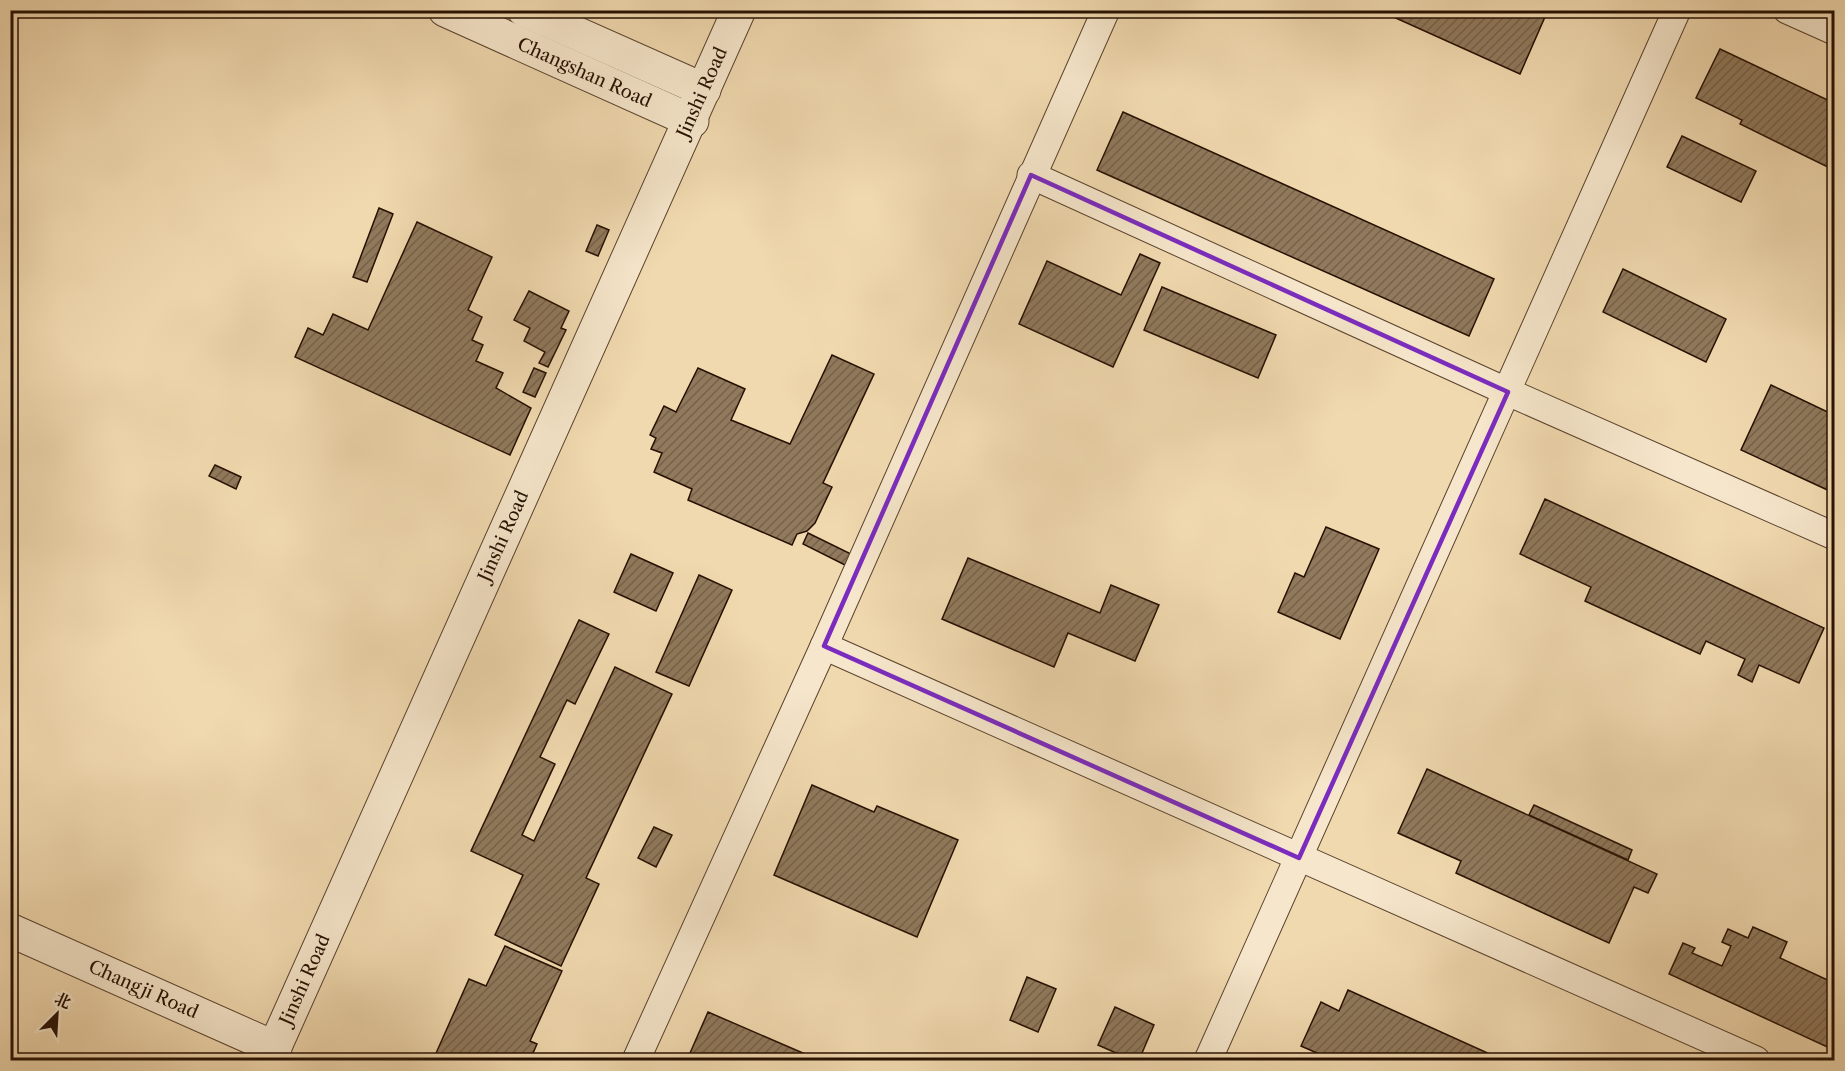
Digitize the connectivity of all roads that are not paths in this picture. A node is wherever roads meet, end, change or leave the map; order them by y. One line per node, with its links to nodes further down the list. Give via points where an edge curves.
1 (445, 10): 9 (street, Changshan Road)
2 (524, 10): 8 (street, Changshan Road)
3 (739, 10): 8 (street, Jinshi Road)
4 (1106, 10): 10 (street)
5 (1677, 10): 11 (street)
6 (1787, 10): 7 (street)
7 (1834, 32)
8 (704, 90): 9 (street, Jinshi Road)
9 (692, 121): 16 (street, Jinshi Road)
10 (1031, 176): 11 (street); 13 (street)
11 (1508, 392): 12 (street); 14 (street)
12 (1834, 536)
13 (824, 646): 14 (street); 17 (street)
14 (1299, 858): 18 (street); 19 (street)
15 (10, 930): 16 (street, Changji Road)
16 (272, 1054)
17 (636, 1060)
18 (1208, 1060)
19 (1756, 1060)

